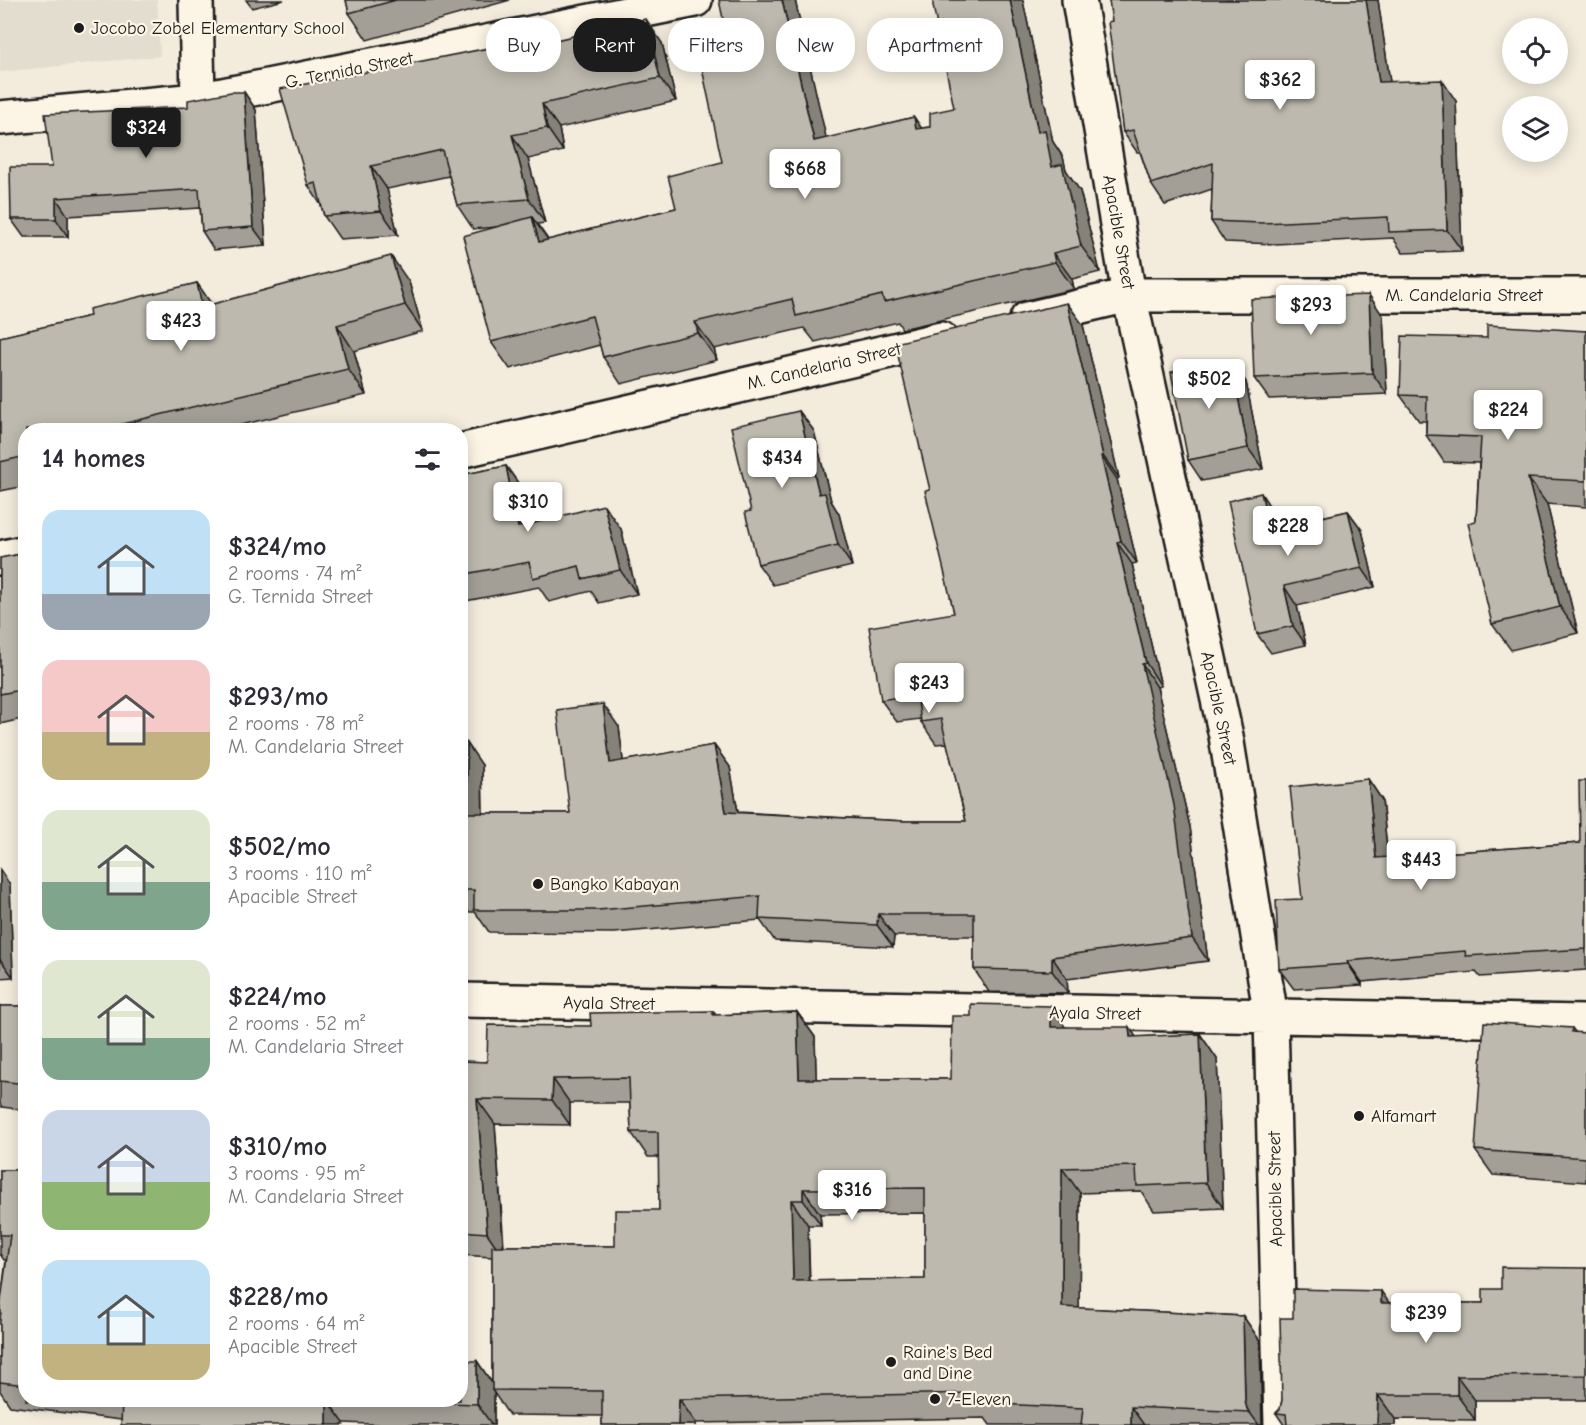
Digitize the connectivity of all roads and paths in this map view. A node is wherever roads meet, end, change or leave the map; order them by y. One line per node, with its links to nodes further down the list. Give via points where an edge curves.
1 (196, 0): 4 (street)
2 (695, 0): 4 (street, G. Ternida Street)
3 (1078, 0): 6 (street, Apacible Street)
4 (198, 100): 5 (street, G. Ternida Street)
5 (0, 118)
6 (1129, 295): 7 (street, M. Candelaria Street); 8 (street, M. Candelaria Street); 14 (street, Apacible Street, via 1226,736)
7 (1586, 295)
8 (1002, 324)
9 (968, 333): 10 (street, M. Candelaria Street)
10 (468, 449)
11 (18, 554): 12 (street)
12 (0, 558)
13 (468, 1000): 14 (street, Ayala Street)
14 (1271, 1017): 15 (street, Ayala Street); 16 (street, Apacible Street)
15 (1586, 1022)
16 (1281, 1425)

